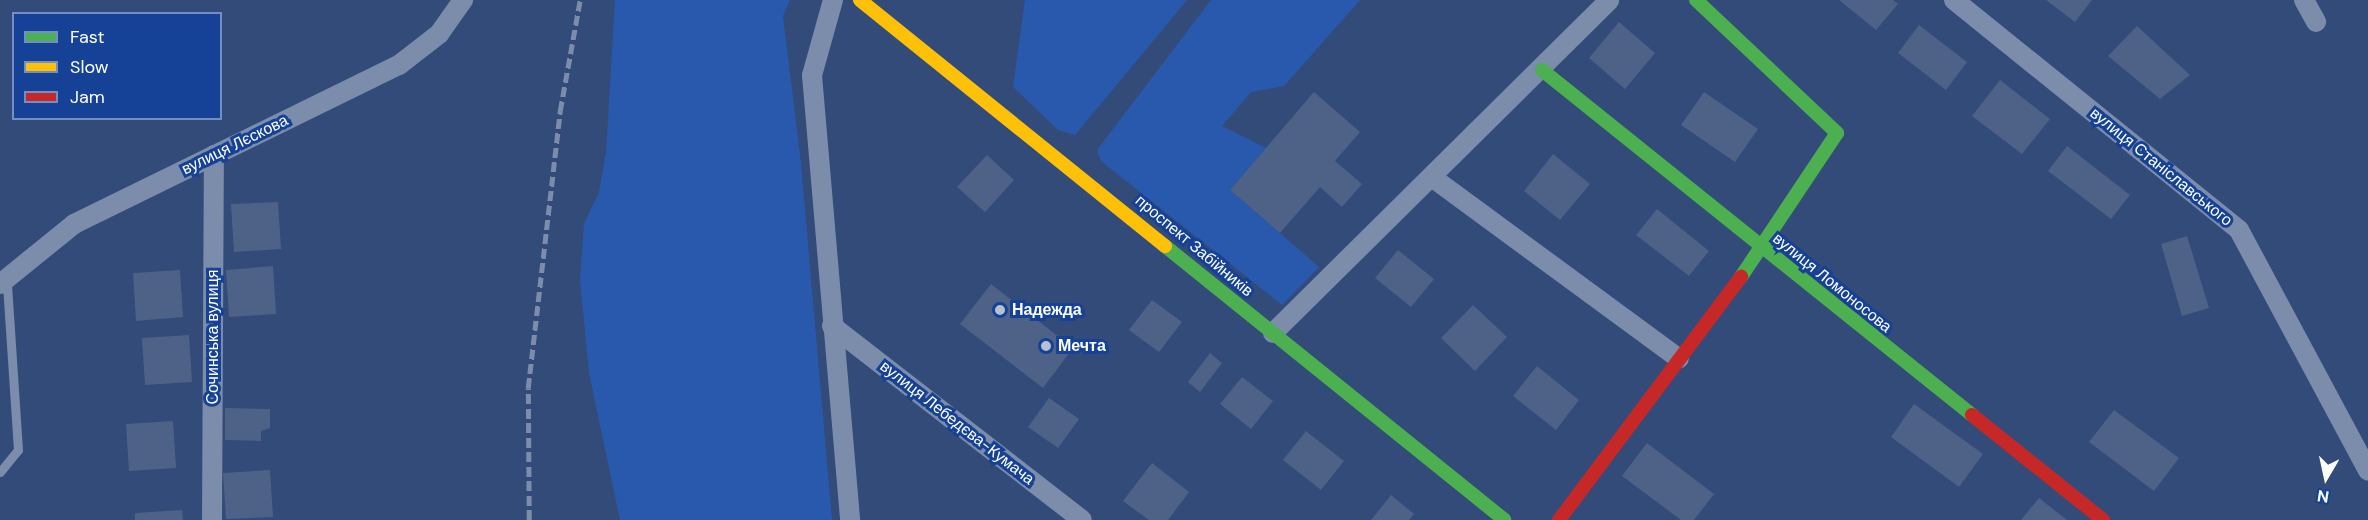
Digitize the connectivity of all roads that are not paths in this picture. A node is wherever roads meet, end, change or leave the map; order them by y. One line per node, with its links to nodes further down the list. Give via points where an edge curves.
1 (463, 0): 10 (street, вулиця Лєскова, via 439,34 399,65)
2 (833, 0): 14 (street, via 812,75)
3 (861, 0): 15 (street, проспект Забійників)
4 (1609, 0): 9 (street)
5 (1696, 0): 12 (street, via 1837,133)
6 (1954, 0): 17 (street, вулиця Станіславського, via 2239,230)
7 (2304, 0): 8 (street)
8 (2316, 22)
9 (1542, 70): 11 (street); 12 (street, вулиця Ломоносова)
10 (214, 155): 13 (street, вулиця Лєскова, via 74,224); 19 (street, Сочинська вулиця)
11 (1433, 178): 15 (street); 16 (street)
12 (1762, 248): 16 (street); 24 (street, вулиця Ломоносова)
13 (3, 283): 18 (lane, via 18,450)
14 (832, 326): 20 (street); 21 (street, вулиця Лебедєва-Кумача)
15 (1273, 333): 22 (street, проспект Забійників)
16 (1679, 359): 23 (street)
17 (2368, 471)
18 (0, 472)
19 (212, 520)
20 (850, 520)
21 (1082, 520)
22 (1504, 520)
23 (1559, 520)
24 (2103, 520)

